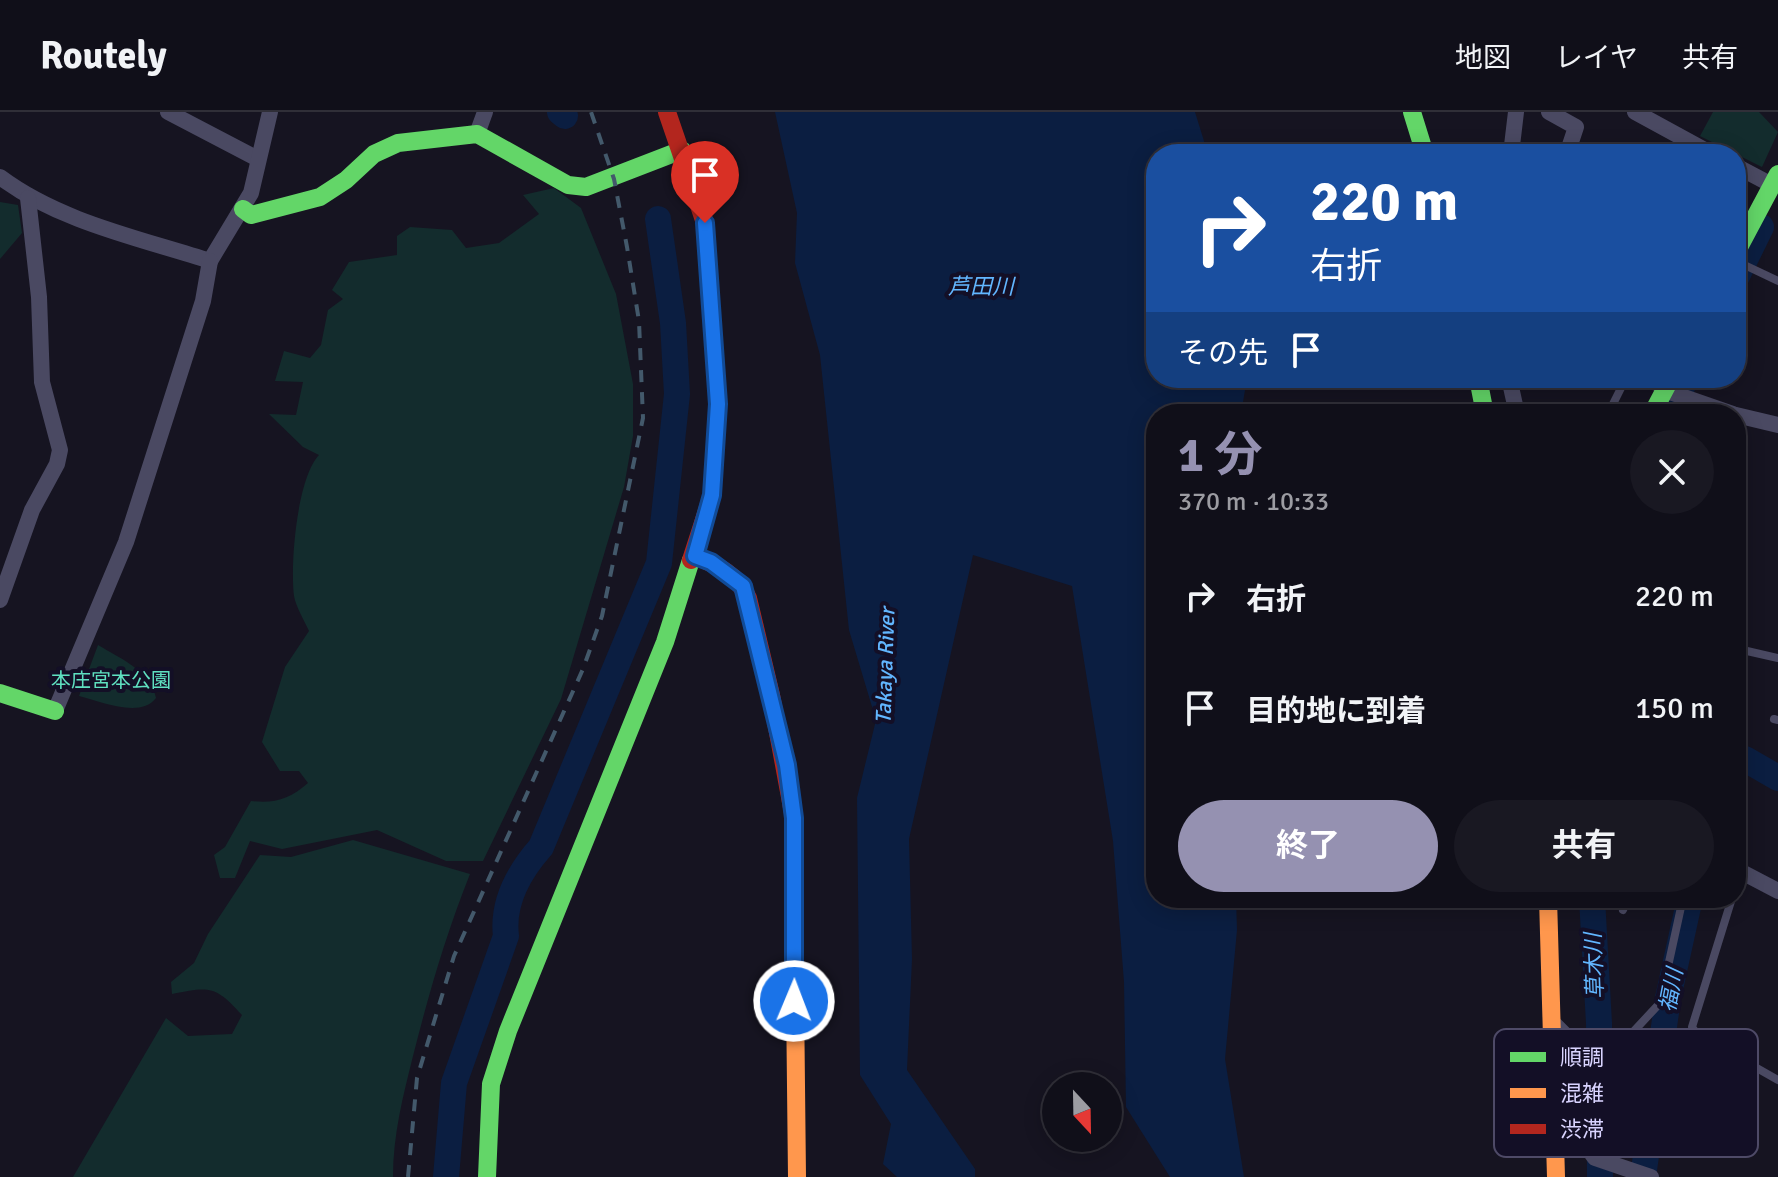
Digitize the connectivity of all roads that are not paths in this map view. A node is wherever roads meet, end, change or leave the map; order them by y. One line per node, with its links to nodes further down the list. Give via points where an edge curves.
1 (168, 112): 15 (street)
2 (270, 112): 15 (street)
3 (485, 112): 9 (street)
4 (667, 112): 14 (street)
5 (1412, 112): 10 (street)
6 (1516, 112): 11 (street)
7 (1549, 112): 12 (street, via 1576,127)
8 (1636, 112): 13 (street)
9 (477, 134): 14 (street, via 568,185 586,187); 20 (street, via 398,143 374,154 320,197 277,211 251,215)
10 (1422, 144)
11 (1512, 144)
12 (1570, 144)
13 (1679, 144)
14 (682, 150): 31 (street, via 705,223 718,404 712,495)
15 (256, 158): 20 (street)
16 (1746, 169): 18 (street)
17 (0, 177): 19 (street)
18 (1775, 179): 21 (street)
19 (28, 198): 22 (street); 32 (street, via 42,382 60,450)
20 (243, 209): 22 (street)
21 (1746, 234)
22 (210, 261): 36 (street, via 203,301 126,542)
23 (1746, 266): 24 (lane)
24 (1778, 281)
25 (1673, 388): 26 (street)
26 (1684, 396): 27 (lane); 28 (street)
27 (1680, 404)
28 (1707, 404)
29 (1746, 417): 30 (street)
30 (1778, 425)
31 (695, 556): 52 (street, via 508,1031 491,1084); 53 (street, via 743,586 787,765 794,818)
32 (0, 600)
33 (1747, 651): 34 (lane)
34 (1778, 658)
35 (0, 693): 36 (street)
36 (55, 711)
37 (1746, 879): 38 (street)
38 (1778, 891)
39 (1548, 908): 42 (street)
40 (1681, 908): 45 (lane, via 1660,1003)
41 (1729, 908): 46 (lane)
42 (1554, 1024): 43 (street); 44 (street)
43 (1554, 1029)
44 (1559, 1029)
45 (1636, 1029)
46 (1693, 1029)
47 (1758, 1069): 48 (lane)
48 (1778, 1080)
49 (1556, 1157): 54 (street)
50 (1597, 1157): 51 (street)
51 (1645, 1175)
52 (487, 1177)
53 (797, 1177)
54 (1556, 1177)

